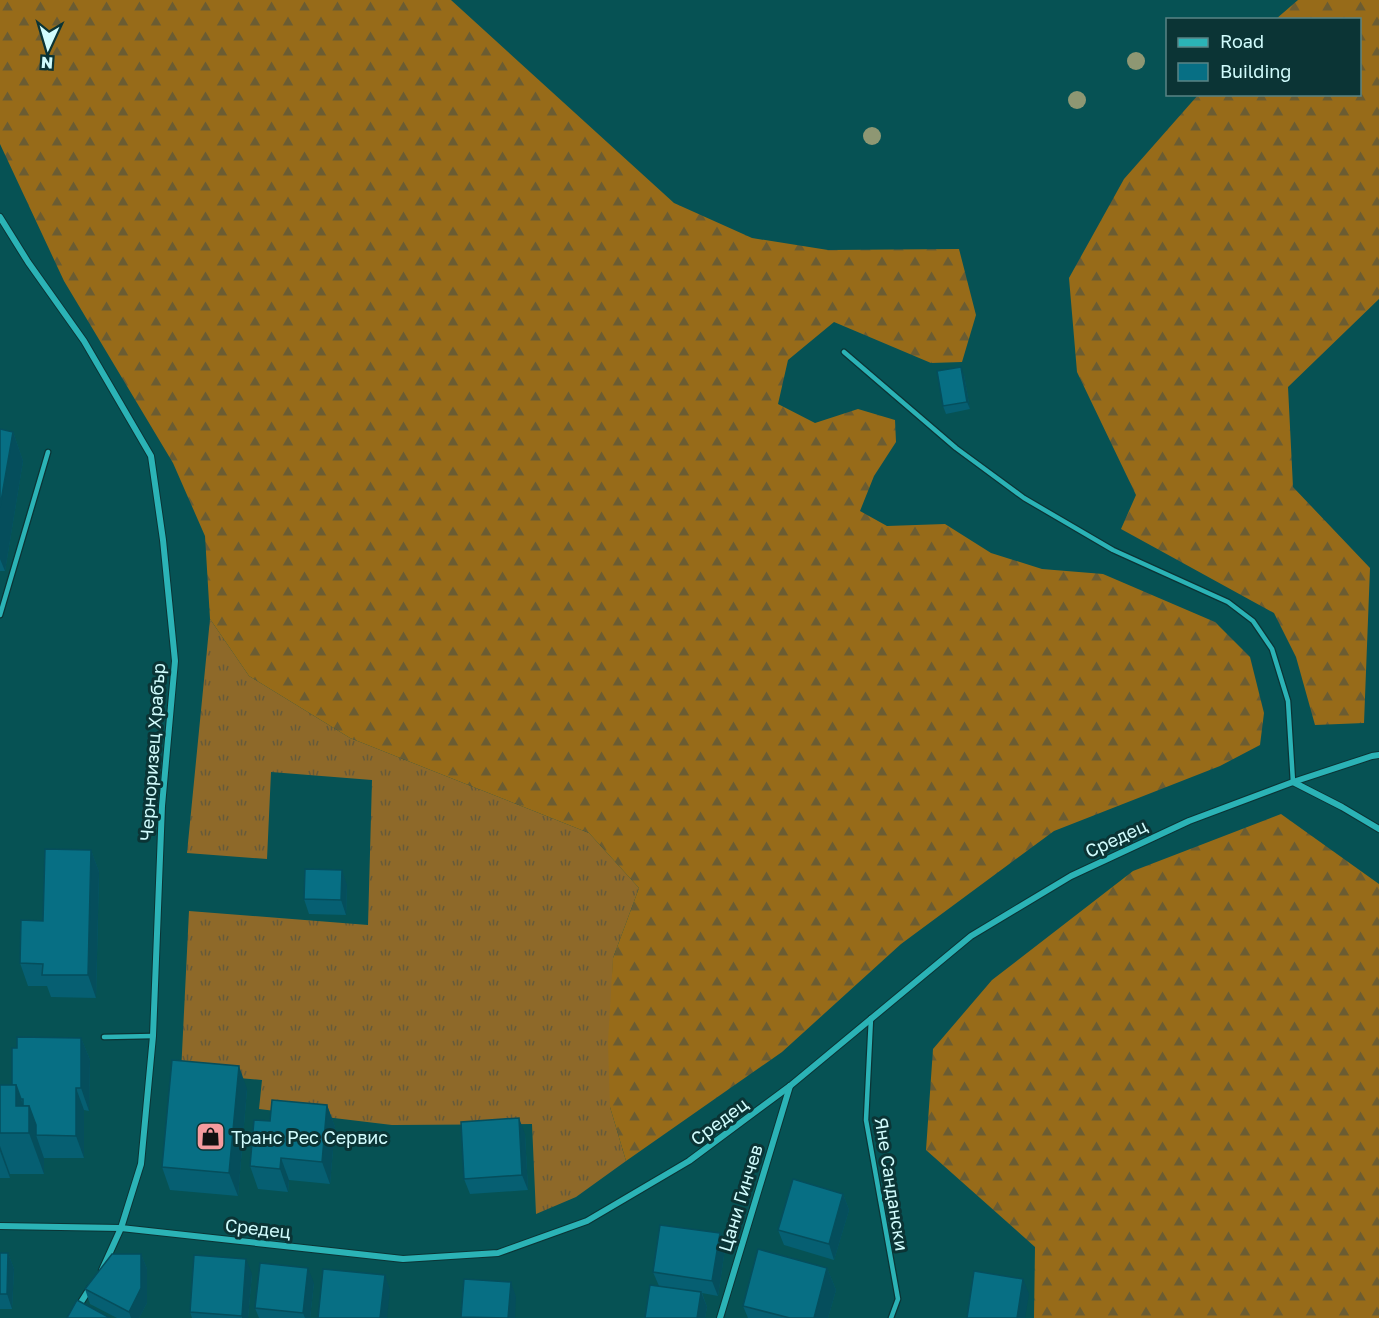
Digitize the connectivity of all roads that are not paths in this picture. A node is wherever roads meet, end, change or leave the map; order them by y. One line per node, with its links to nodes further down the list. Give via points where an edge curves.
1 (0, 217): 9 (street, Черноризец Храбър, via 84,341 151,456 175,661 162,806)
2 (844, 352): 6 (lane, via 956,448 1024,498 1113,550 1228,602 1253,621 1272,649 1288,700)
3 (48, 452): 4 (lane)
4 (0, 615)
5 (1379, 755): 6 (street, Средец)
6 (1293, 782): 7 (street); 8 (street, Средец, via 1189,821 1071,876 971,936)
7 (1379, 829)
8 (871, 1018): 11 (street, Средец); 18 (lane, Яне Сандански, via 866,1120 898,1299)
9 (153, 1036): 10 (lane); 13 (street, Черноризец Храбър, via 141,1164)
10 (104, 1037)
11 (790, 1086): 13 (street, Средец, via 689,1161 587,1221 498,1253 403,1259); 17 (street, Цани Гинчев)
12 (0, 1226): 13 (street, Средец)
13 (121, 1228): 14 (street, Черноризец Храбър)
14 (100, 1273)
15 (94, 1282): 16 (street)
16 (71, 1318)
17 (720, 1318)
18 (891, 1318)

